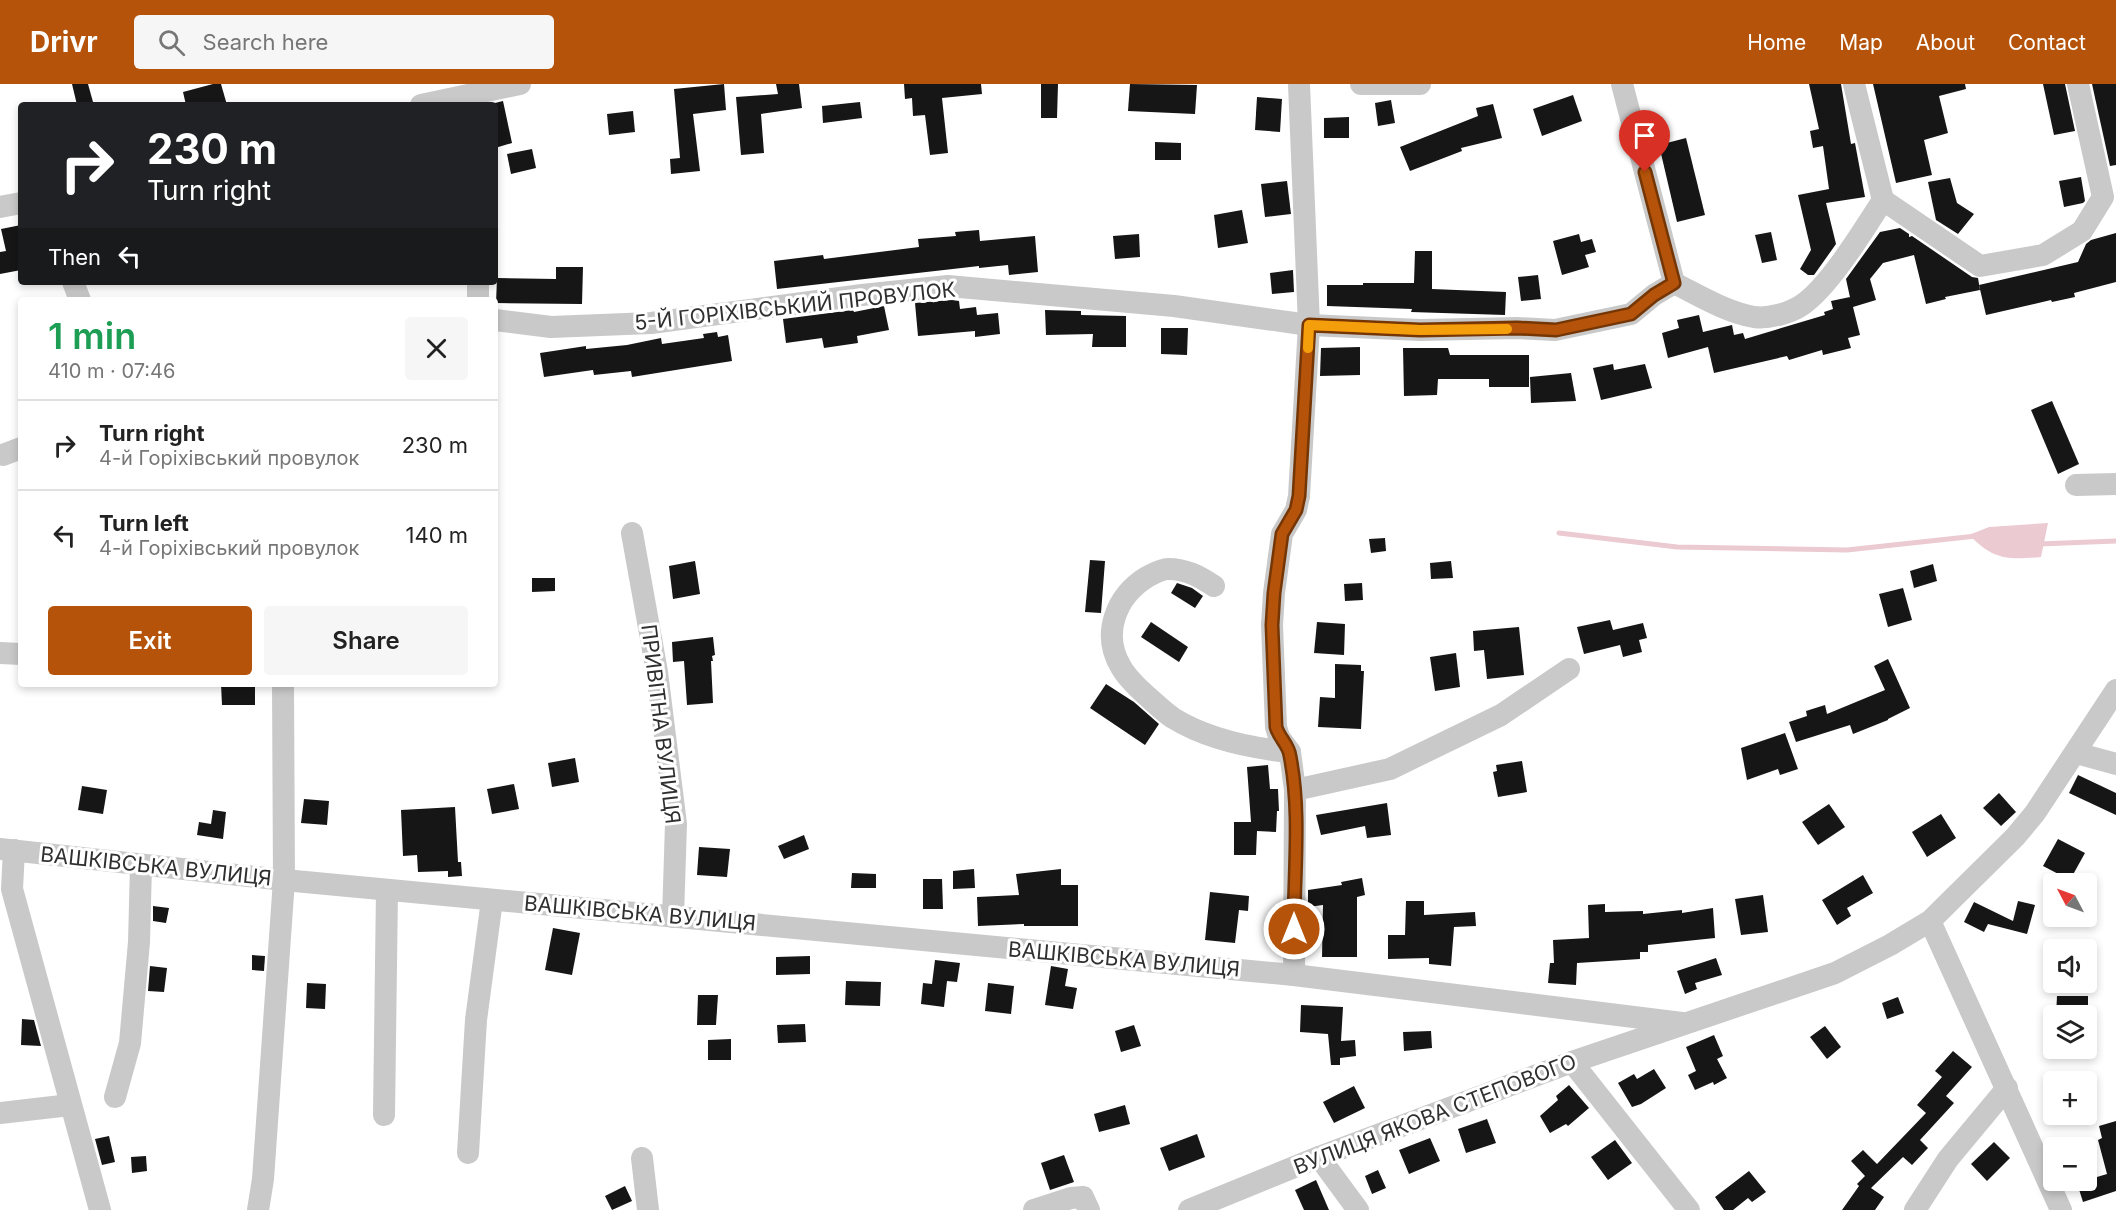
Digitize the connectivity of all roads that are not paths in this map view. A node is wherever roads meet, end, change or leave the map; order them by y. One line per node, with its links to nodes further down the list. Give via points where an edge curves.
1 (520, 84): 8 (street)
2 (1299, 84): 15 (street)
3 (1361, 84): 4 (street)
4 (1420, 84)
5 (1622, 84): 13 (street)
6 (1854, 84): 9 (street)
7 (2078, 84): 10 (street)
8 (441, 102)
9 (1883, 200): 10 (street, via 1980,266 2043,255 2082,231); 13 (street, via 1820,290 1801,306 1756,317 1722,307)
10 (2110, 200)
11 (18, 204): 12 (street)
12 (0, 207)
13 (1674, 283): 15 (street, 5-Й ГОРІХІВСЬКИЙ ПРОВУЛОК, via 1631,314 1556,330)
14 (498, 320): 15 (street, 5-Й ГОРІХІВСЬКИЙ ПРОВУЛОК, via 551,327 651,323 948,286 1174,306)
15 (1309, 325): 25 (street, via 1299,496 1282,534 1272,625 1276,727)
16 (2116, 484): 17 (street)
17 (2076, 485)
18 (632, 533): 34 (street, ПРИВІТНА ВУЛИЦЯ, via 657,672 676,824)
19 (1214, 586): 25 (street, via 1193,573 1165,569 1137,584 1117,607 1113,621 1112,642 1120,667 1139,690 1173,718 1214,737)
20 (0, 653): 21 (street)
21 (18, 654)
22 (1569, 669): 28 (street, via 1501,715 1390,769)
23 (283, 687): 31 (street)
24 (2116, 690): 26 (street, ВАШКІВСЬКА ВУЛИЦЯ)
25 (1290, 752): 28 (street)
26 (2076, 753): 27 (street); 35 (street, ВАШКІВСЬКА ВУЛИЦЯ, via 2015,837)
27 (2116, 764)
28 (1295, 790): 36 (street)
29 (7, 850): 30 (street, ВАШКІВСЬКА ВУЛИЦЯ); 41 (street, via 12,889)
30 (141, 866): 31 (street, ВАШКІВСЬКА ВУЛИЦЯ); 40 (street, via 130,1043)
31 (284, 880): 32 (street, ВАШКІВСЬКА ВУЛИЦЯ); 48 (street)
32 (387, 890): 33 (street, ВАШКІВСЬКА ВУЛИЦЯ); 43 (street)
33 (492, 900): 34 (street, ВАШКІВСЬКА ВУЛИЦЯ); 44 (street, via 476,1020)
34 (673, 917): 36 (street, ВАШКІВСЬКА ВУЛИЦЯ)
35 (1930, 921): 37 (street, ВАШКІВСЬКА ВУЛИЦЯ, via 1835,973); 39 (street)
36 (1294, 975): 37 (street, ВАШКІВСЬКА ВУЛИЦЯ)
37 (1682, 1023): 38 (street, ВУЛИЦЯ ЯКОВА СТЕПОВОГО)
38 (1572, 1062): 45 (street, ВУЛИЦЯ ЯКОВА СТЕПОВОГО); 54 (street)
39 (2007, 1088): 55 (street, via 1948,1159); 56 (street)
40 (115, 1097)
41 (70, 1105): 42 (street); 47 (street)
42 (0, 1113)
43 (384, 1115)
44 (468, 1153)
45 (1319, 1157): 52 (street, ВУЛИЦЯ ЯКОВА СТЕПОВОГО); 53 (street)
46 (642, 1158): 49 (street)
47 (100, 1210)
48 (258, 1210)
49 (648, 1210)
50 (1034, 1210): 51 (street, via 1083,1197)
51 (1089, 1210)
52 (1190, 1210)
53 (1358, 1210)
54 (1689, 1210)
55 (1915, 1210)
56 (2061, 1210)

